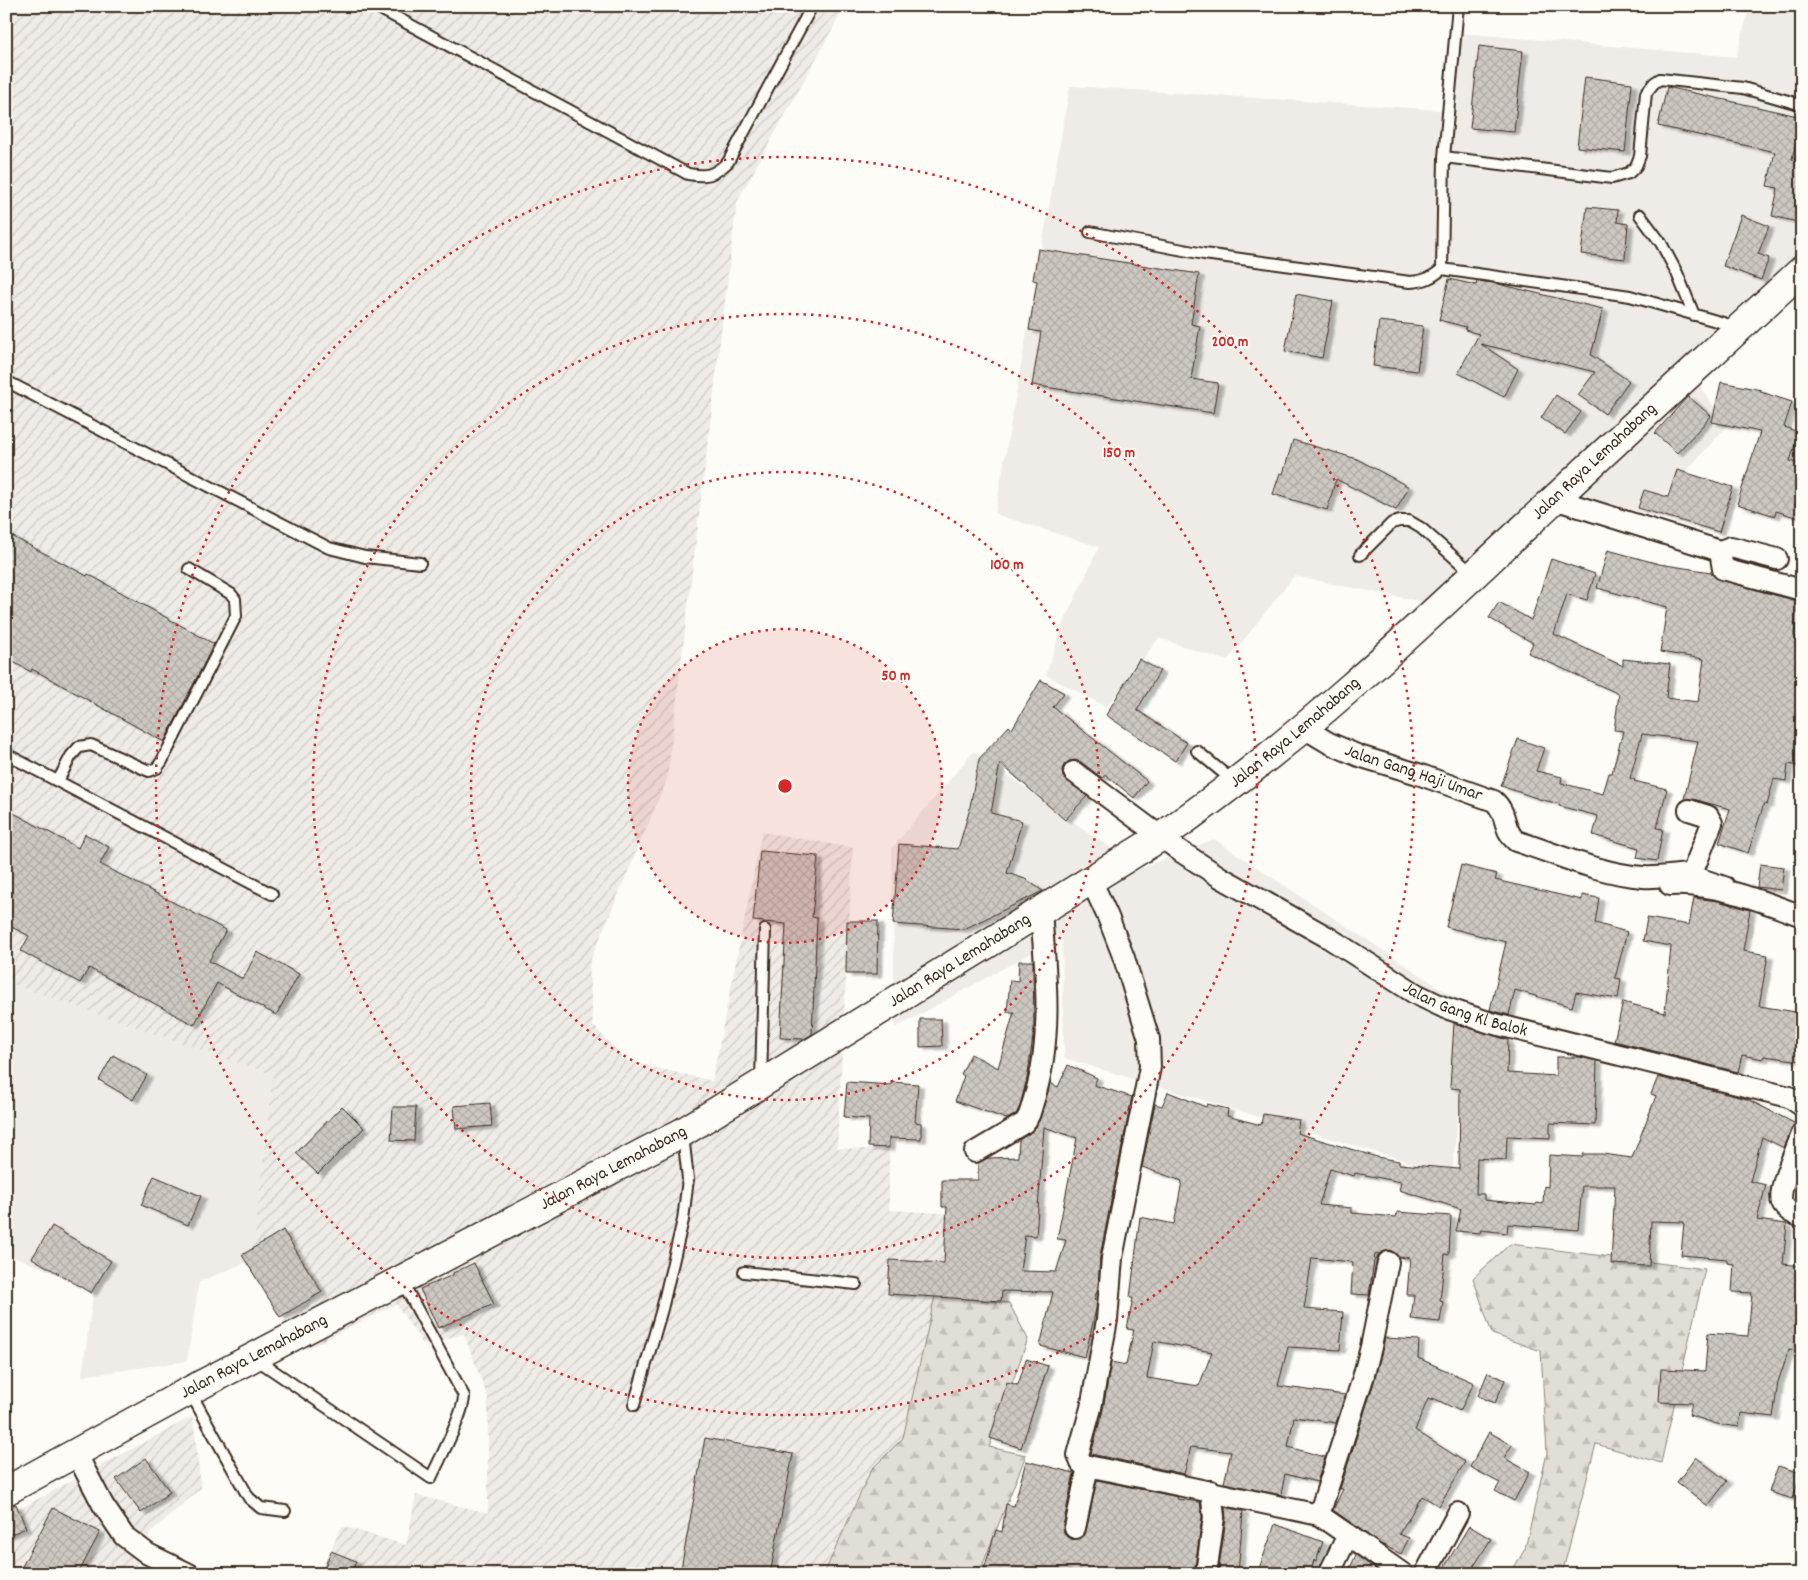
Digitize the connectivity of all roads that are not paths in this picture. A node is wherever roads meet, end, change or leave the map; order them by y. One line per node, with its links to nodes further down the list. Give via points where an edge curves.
1 (375, 6): 2 (lane, via 688,174 703,176 717,172 728,162)
2 (812, 6)
3 (1458, 6): 5 (lane)
4 (1802, 105): 5 (lane, via 1743,88 1660,79 1646,93 1640,156 1629,173 1612,178)
5 (1444, 157): 8 (lane)
6 (1640, 215): 10 (lane, via 1661,243)
7 (1090, 232): 8 (lane, via 1204,254 1410,282 1424,281)
8 (1442, 269): 10 (lane, via 1630,296)
9 (1802, 270): 11 (main road, Jalan Raya Lemahabang)
10 (1694, 315): 11 (lane)
11 (1739, 328): 13 (main road, Jalan Raya Lemahabang)
12 (6, 381): 17 (lane, via 328,548 366,557)
13 (1554, 499): 14 (street); 19 (main road, Jalan Raya Lemahabang)
14 (1720, 551): 16 (street, via 1731,547); 20 (street, via 1723,569)
15 (1360, 554): 19 (lane, via 1392,523 1409,522 1421,528)
16 (1777, 559)
17 (420, 563)
18 (188, 569): 25 (lane, via 231,594 235,599 236,616 162,761 150,771 91,745 79,747)
19 (1474, 575): 21 (main road, Jalan Raya Lemahabang)
20 (1802, 590)
21 (1304, 728): 26 (main road, Jalan Raya Lemahabang); 29 (street, Jalan Gang Haji Umar, via 1359,756 1494,801 1501,807 1509,835 1516,841)
22 (1197, 751): 26 (lane)
23 (6, 754): 25 (lane)
24 (1074, 772): 28 (street, Jalan Gang Kl Balok)
25 (58, 781): 33 (lane)
26 (1236, 783): 28 (main road, Jalan Raya Lemahabang)
27 (1689, 810): 30 (street, via 1708,816 1712,823)
28 (1162, 836): 31 (main road, Jalan Raya Lemahabang); 38 (street, Jalan Gang Kl Balok, via 1220,877 1329,938 1416,994 1444,1007 1491,1023 1789,1097)
29 (1589, 865): 30 (street, via 1645,877); 35 (street, via 1596,874 1639,887 1711,888)
30 (1693, 871): 32 (lane)
31 (1092, 880): 34 (main road, Jalan Raya Lemahabang); 51 (street, via 1124,958 1149,1040 1150,1067 1112,1258 1107,1320 1091,1408 1078,1455 1080,1463)
32 (1739, 886)
33 (272, 894)
34 (1041, 912): 37 (main road, Jalan Raya Lemahabang); 41 (street, via 1046,972 1046,1047 1037,1090 1024,1124)
35 (1802, 916)
36 (765, 930): 37 (lane)
37 (761, 1084): 39 (main road, Jalan Raya Lemahabang)
38 (1802, 1106)
39 (683, 1132): 45 (main road, Jalan Raya Lemahabang); 49 (lane, via 688,1178 683,1220 662,1310)
40 (1802, 1134): 42 (street, via 1782,1192 1782,1203)
41 (975, 1152)
42 (1802, 1217)
43 (1388, 1262): 56 (street, via 1363,1378)
44 (744, 1272): 46 (lane)
45 (402, 1280): 47 (main road, Jalan Raya Lemahabang); 47 (lane, via 464,1396 431,1478)
46 (856, 1284)
47 (254, 1357): 48 (main road, Jalan Raya Lemahabang)
48 (189, 1391): 50 (main road, Jalan Raya Lemahabang); 54 (lane, via 249,1498 261,1508)
49 (634, 1404)
50 (76, 1453): 52 (main road, Jalan Raya Lemahabang); 59 (street, via 103,1505 124,1536 148,1554)
51 (1088, 1466): 53 (street); 57 (street)
52 (6, 1491)
53 (1212, 1491): 56 (street); 60 (street, via 1214,1517)
54 (286, 1511)
55 (1458, 1513): 63 (street)
56 (1319, 1515): 58 (street)
57 (1076, 1528)
58 (1348, 1535): 61 (street); 62 (street)
59 (190, 1574)
60 (1206, 1574)
61 (1329, 1574)
62 (1403, 1574)
63 (1425, 1574)

